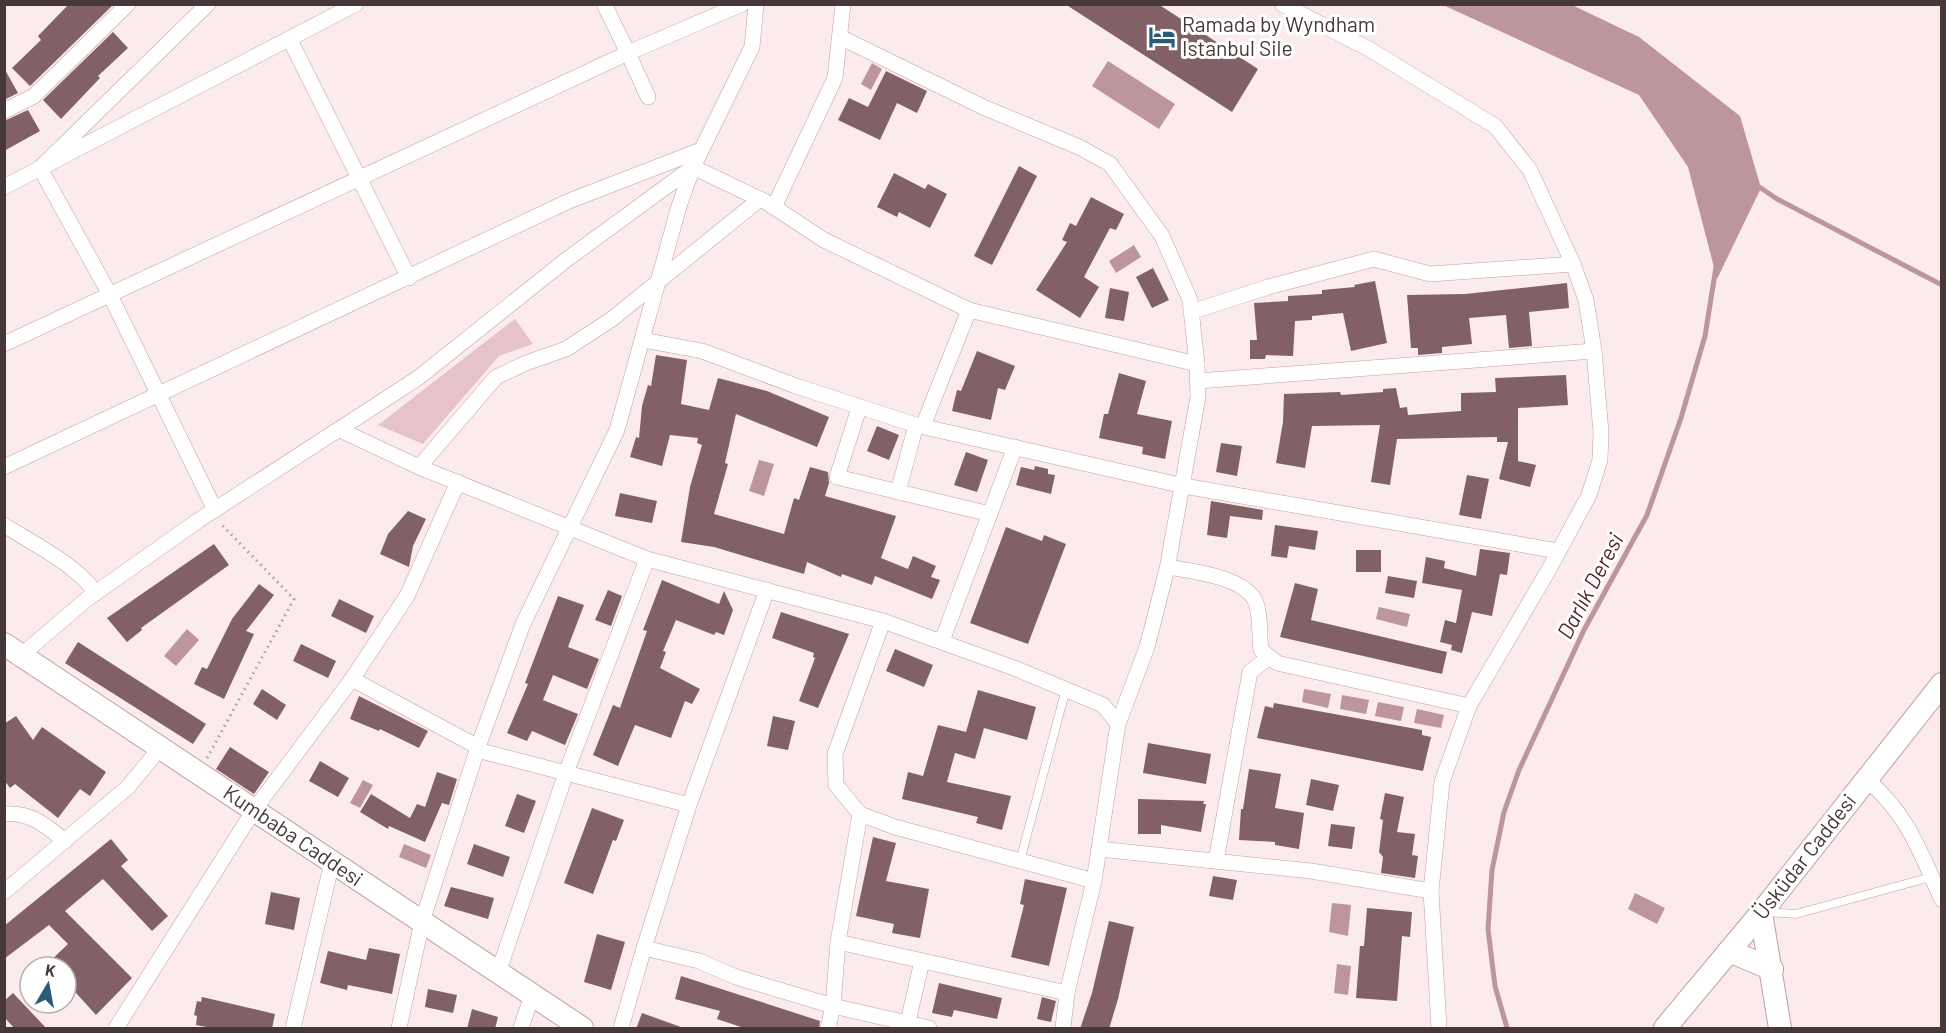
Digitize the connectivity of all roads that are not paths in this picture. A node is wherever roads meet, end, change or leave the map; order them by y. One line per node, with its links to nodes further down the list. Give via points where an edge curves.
1 (128, 4): 13 (street, via 34,96)
2 (208, 4): 16 (street)
3 (356, 4): 10 (street)
4 (604, 4): 11 (street)
5 (742, 4): 11 (street)
6 (756, 4): 14 (street, via 752,47)
7 (843, 4): 9 (street)
8 (1282, 4): 21 (street, via 1369,50 1495,126 1530,170)
9 (842, 38): 20 (street, via 835,78); 27 (street, via 1110,164 1162,236 1190,300)
10 (290, 39): 16 (street); 17 (street)
11 (628, 53): 12 (street); 17 (street)
12 (648, 97)
13 (4, 111)
14 (700, 150): 15 (street); 22 (street, via 569,201)
15 (693, 166): 19 (street); 23 (street); 37 (street, via 566,260 418,378)
16 (40, 168): 18 (street); 24 (street)
17 (360, 178): 22 (street); 24 (street)
18 (4, 187)
19 (760, 199): 20 (street); 23 (street)
20 (774, 207): 26 (street, via 824,240)
21 (1572, 264): 27 (street, via 1430,274 1374,260 1268,287); 31 (street, via 1586,300)
22 (409, 278): 34 (street)
23 (658, 280): 25 (street); 28 (street)
24 (110, 295): 30 (street); 34 (street)
25 (625, 308): 28 (street); 40 (street, via 566,349 496,378)
26 (969, 310): 32 (street); 36 (street)
27 (1191, 312): 32 (street)
28 (647, 323): 29 (street)
29 (643, 340): 35 (street, via 702,351); 47 (street, via 617,430)
30 (4, 344)
31 (1594, 351): 33 (street); 48 (street, via 1600,460 1589,495)
32 (1197, 364): 33 (street)
33 (1198, 381): 42 (street)
34 (156, 394): 39 (street); 44 (street)
35 (859, 408): 36 (street); 43 (street, via 837,477)
36 (919, 426): 38 (street); 43 (street)
37 (340, 430): 40 (street); 44 (street)
38 (1015, 447): 42 (street); 45 (street)
39 (4, 467)
40 (419, 467): 41 (street)
41 (458, 482): 47 (street); 57 (street, via 407,596)
42 (1184, 486): 48 (street); 50 (street)
43 (898, 492): 45 (street)
44 (212, 511): 52 (street)
45 (990, 514): 54 (street)
46 (4, 525): 52 (street, via 63,561 85,578)
47 (571, 527): 49 (street); 63 (street, via 523,624)
48 (1558, 551): 60 (street)
49 (647, 559): 51 (street); 64 (street)
50 (1168, 567): 56 (street, via 1223,579 1245,590 1256,601 1261,650); 61 (street, via 1147,647)
51 (767, 590): 53 (street); 66 (street)
52 (96, 593): 55 (street)
53 (883, 621): 54 (street); 69 (street, via 835,754 836,785)
54 (942, 641): 59 (street)
55 (11, 649): 62 (street, Kumbaba Caddesi)
56 (1268, 658): 60 (street); 73 (street, via 1250,672)
57 (352, 679): 63 (street); 67 (street)
58 (1941, 684): 65 (street, Üsküdar Caddesi)
59 (1066, 688): 61 (street, via 1103,705); 72 (lane)
60 (1469, 706): 77 (street, via 1442,782)
61 (1118, 724): 71 (street)
62 (160, 748): 67 (street, Kumbaba Caddesi); 70 (street, via 128,787)
63 (477, 748): 64 (street); 81 (street)
64 (566, 773): 66 (street); 87 (street)
65 (1866, 779): 75 (street, via 1908,825); 80 (street, Üsküdar Caddesi)
66 (688, 806): 83 (street)
67 (254, 810): 74 (street, Kumbaba Caddesi); 92 (street)
68 (4, 814): 70 (street, via 37,818)
69 (860, 814): 72 (street); 82 (street)
70 (65, 841): 78 (street)
71 (1099, 849): 73 (street); 76 (street)
72 (1020, 861): 76 (street)
73 (1216, 861): 77 (street, via 1311,871)
74 (332, 862): 81 (street, Kumbaba Caddesi); 93 (street)
75 (1931, 877): 79 (street); 80 (lane, via 1796,914)
76 (1094, 881): 88 (street)
77 (1431, 891): 101 (street)
78 (4, 892)
79 (1941, 900)
80 (1762, 912): 84 (street, Üsküdar Caddesi); 86 (street)
81 (422, 922): 87 (street, Kumbaba Caddesi); 94 (street)
82 (838, 942): 85 (street); 90 (street)
83 (644, 948): 90 (street, via 699,961 736,977); 97 (street)
84 (1730, 951): 86 (street); 102 (street, Üsküdar Caddesi)
85 (922, 961): 88 (street); 91 (street)
86 (1772, 969): 103 (street)
87 (498, 973): 89 (street, Kumbaba Caddesi)
88 (1067, 993): 100 (street)
89 (532, 995): 95 (street); 96 (street, Kumbaba Caddesi)
90 (833, 1006): 91 (street); 98 (street)
91 (908, 1022): 99 (street)
92 (116, 1029)
93 (293, 1029)
94 (399, 1029)
95 (521, 1029)
96 (582, 1029)
97 (621, 1029)
98 (828, 1029)
99 (929, 1029)
100 (1063, 1029)
101 (1439, 1029)
102 (1665, 1029)
103 (1780, 1029)

